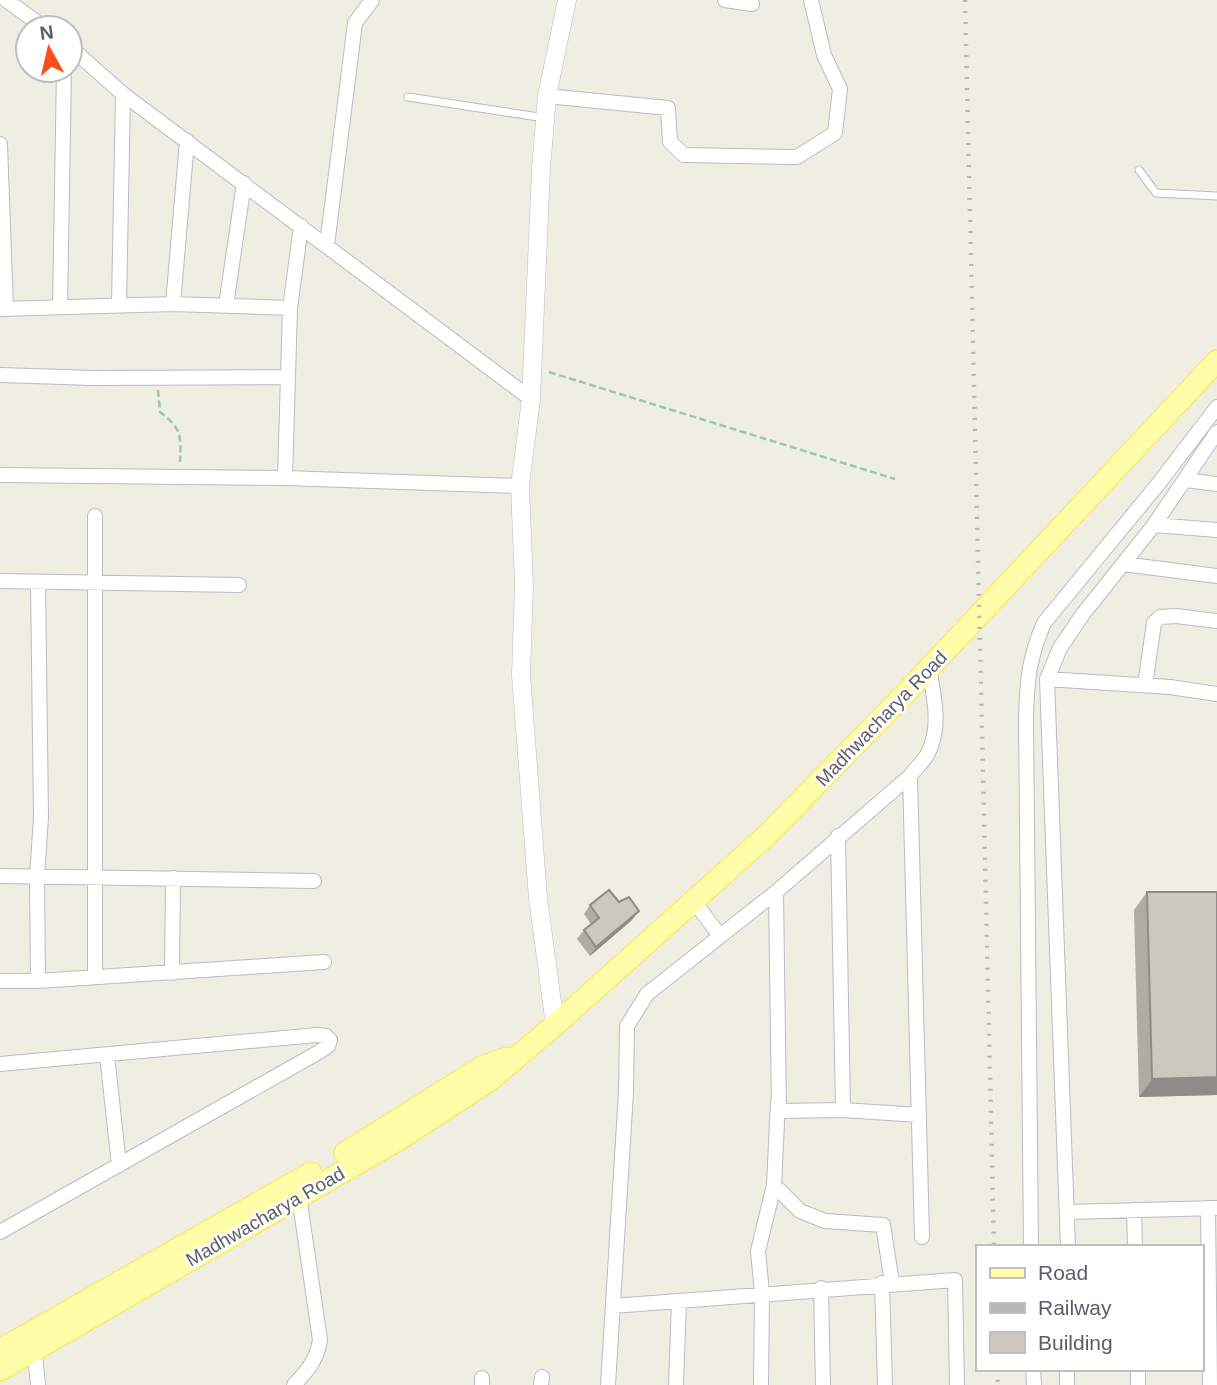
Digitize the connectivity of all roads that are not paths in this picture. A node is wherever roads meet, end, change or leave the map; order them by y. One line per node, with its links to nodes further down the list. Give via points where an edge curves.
1 (6, 0): 7 (street)
2 (372, 0): 20 (street, via 355,23)
3 (567, 0): 11 (street)
4 (725, 0): 6 (street)
5 (811, 0): 11 (street, via 824,55 840,89 835,133 797,157 684,155 670,142 668,108)
6 (752, 4)
7 (27, 7)
8 (84, 59): 10 (street)
9 (64, 84): 24 (street)
10 (123, 94): 14 (street); 21 (street)
11 (547, 96): 13 (street)
12 (408, 97): 13 (lane)
13 (546, 118): 30 (street)
14 (187, 141): 17 (street); 22 (street)
15 (0, 144): 26 (street)
16 (1139, 170): 18 (lane, via 1156,193)
17 (244, 183): 19 (street); 23 (street)
18 (1217, 196)
19 (301, 226): 20 (street); 25 (street)
20 (327, 245): 30 (street)
21 (119, 304): 22 (street); 24 (street)
22 (173, 304): 23 (street)
23 (226, 305): 25 (street)
24 (60, 307): 26 (street)
25 (290, 307): 29 (street)
26 (3, 309)
27 (1216, 364): 48 (main road, Madhwacharya Road)
28 (0, 375): 29 (street)
29 (287, 377): 34 (street)
30 (531, 399): 37 (street)
31 (1217, 407): 82 (street, via 1044,623 1033,650 1026,718)
32 (1215, 440): 35 (street)
33 (0, 475): 34 (street)
34 (285, 478): 37 (street)
35 (1186, 480): 36 (street); 39 (street)
36 (1217, 484)
37 (520, 486): 67 (street, via 521,675 538,898)
38 (95, 516): 45 (street)
39 (1154, 525): 40 (street); 41 (street)
40 (1217, 530)
41 (1123, 564): 42 (street); 49 (street, via 1060,648)
42 (1217, 576)
43 (0, 581): 44 (street)
44 (38, 582): 45 (street); 55 (street, via 41,817)
45 (94, 584): 46 (street); 57 (street)
46 (239, 585)
47 (1217, 621): 50 (street, via 1160,617 1154,623)
48 (929, 668): 52 (street, via 936,731 927,755); 60 (main road, Madhwacharya Road, via 766,836)
49 (1047, 679): 50 (street); 79 (street)
50 (1145, 685): 51 (street)
51 (1217, 694)
52 (910, 776): 53 (street); 73 (street)
53 (838, 836): 59 (street); 72 (street)
54 (0, 876): 55 (street)
55 (37, 877): 57 (street); 66 (street)
56 (173, 878): 57 (street); 58 (street); 63 (street)
57 (94, 879): 64 (street)
58 (314, 881)
59 (776, 892): 61 (street); 71 (street)
60 (693, 900): 61 (street); 67 (main road, Madhwacharya Road)
61 (720, 936): 90 (street, via 647,994 627,1026)
62 (324, 962): 63 (street)
63 (172, 973): 64 (street)
64 (94, 977): 66 (street)
65 (0, 981): 66 (street)
66 (38, 981)
67 (555, 1025): 68 (main road, Madhwacharya Road)
68 (522, 1052): 76 (main road, Madhwacharya Road, via 490,1080 398,1140); 91 (main road, Madhwacharya Road, via 482,1067)
69 (107, 1055): 70 (street); 74 (street); 74 (street, via 317,1035 330,1041 319,1052)
70 (0, 1064)
71 (778, 1102): 72 (street, via 779,1111); 75 (street)
72 (843, 1110): 73 (street)
73 (919, 1115): 81 (street)
74 (118, 1165): 80 (street)
75 (774, 1185): 86 (street, via 800,1211 825,1221 883,1225); 88 (street, via 758,1251)
76 (299, 1196): 91 (main road, Madhwacharya Road); 96 (street, via 320,1340 317,1355)
77 (1213, 1208): 78 (street); 85 (street)
78 (1134, 1210): 79 (street); 84 (street)
79 (1068, 1212): 83 (street)
80 (0, 1232)
81 (922, 1237)
82 (1031, 1245)
83 (1068, 1245)
84 (1135, 1245)
85 (1213, 1282): 92 (street)
86 (887, 1283): 87 (street); 101 (street); 102 (street, via 955,1280)
87 (821, 1288): 88 (street); 100 (street)
88 (762, 1293): 89 (street); 99 (street)
89 (679, 1302): 90 (street); 98 (street)
90 (613, 1306): 97 (street)
91 (34, 1341): 93 (main road, Madhwacharya Road); 94 (main road, Madhwacharya Road); 95 (street)
92 (1213, 1349): 103 (street)
93 (0, 1350)
94 (0, 1370)
95 (38, 1385)
96 (294, 1385)
97 (608, 1385)
98 (677, 1385)
99 (761, 1385)
100 (823, 1385)
101 (885, 1385)
102 (957, 1385)
103 (1210, 1385)

